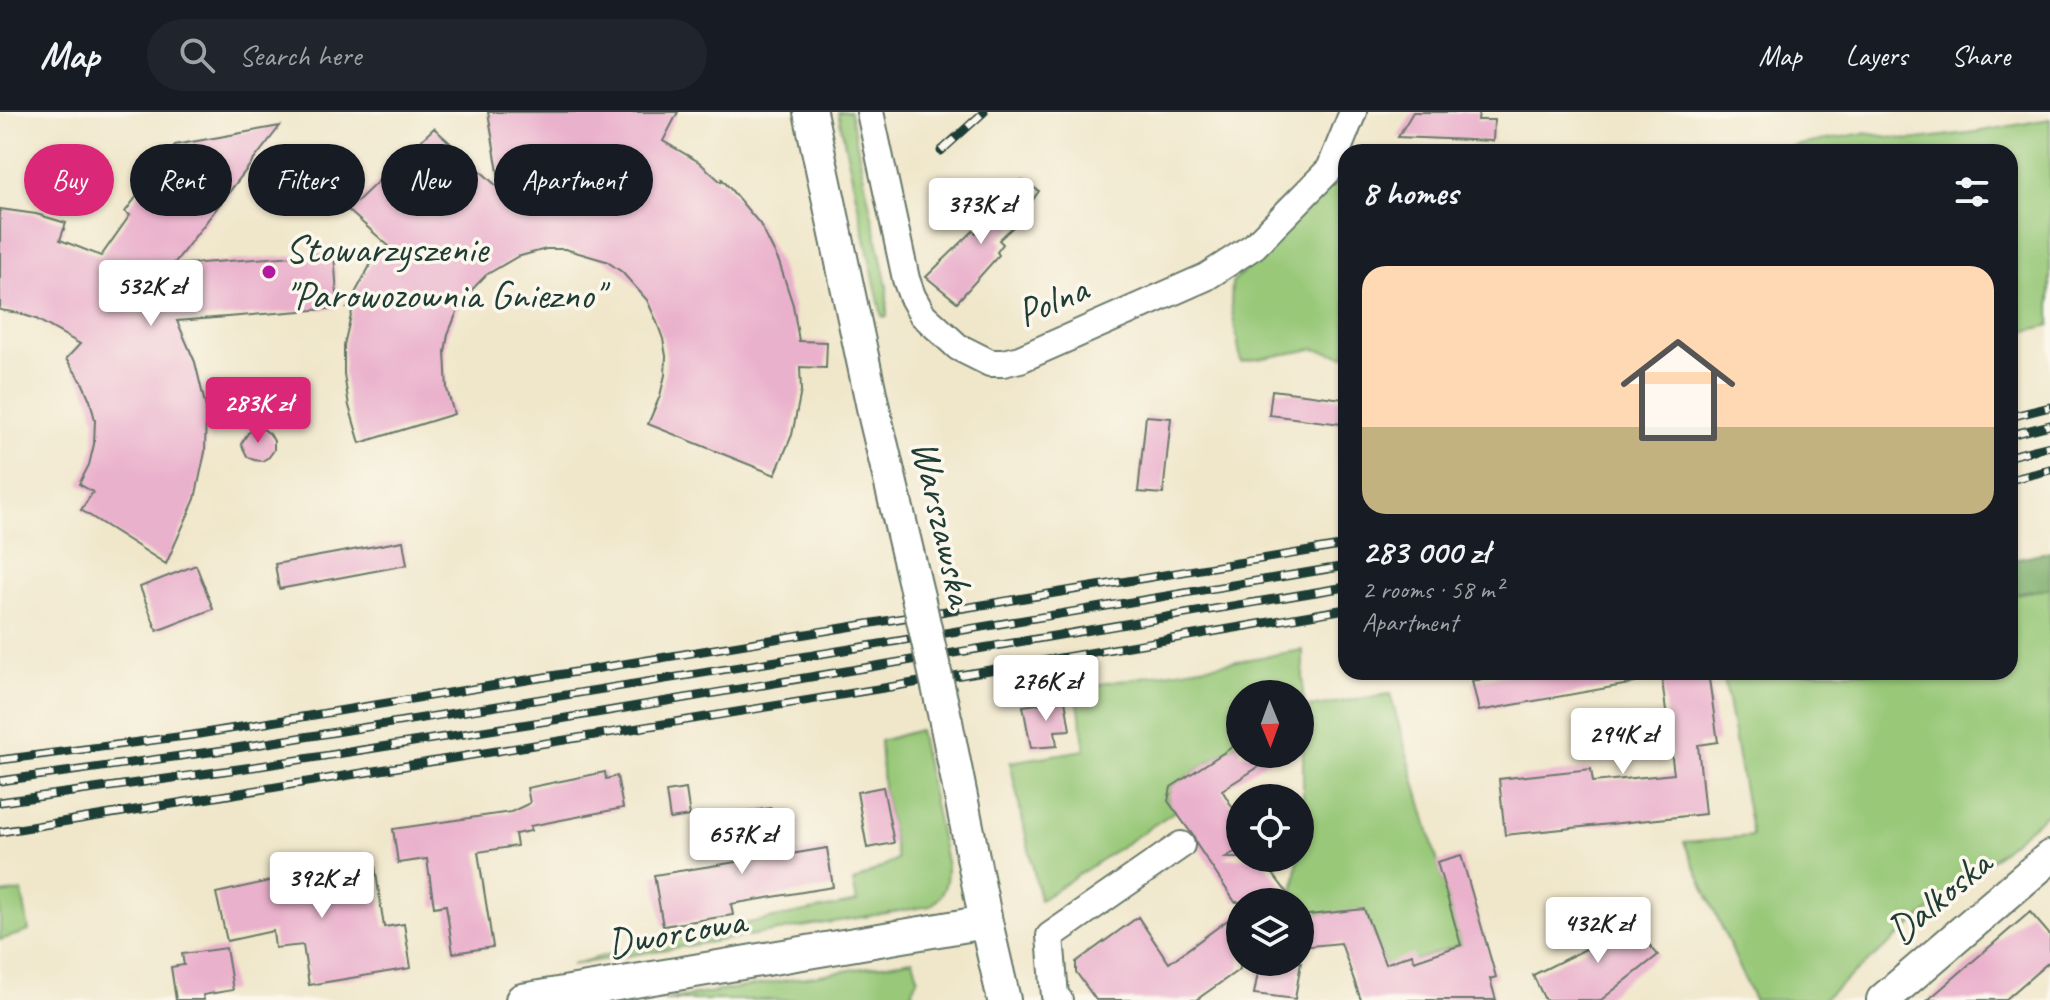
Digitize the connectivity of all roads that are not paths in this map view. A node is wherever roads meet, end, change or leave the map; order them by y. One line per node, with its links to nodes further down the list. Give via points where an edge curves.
1 (810, 112): 8 (street, Warszawska, bridge)
2 (870, 112): 5 (street, Polna, via 912,296 922,314 958,347 990,363 1020,359 1206,277 1254,246 1330,169)
3 (1353, 112): 4 (street, Polna)
4 (1340, 144)
5 (1338, 149)
6 (1181, 845): 11 (street, via 1050,936)
7 (2050, 857): 12 (street, Dalkoska)
8 (986, 922): 9 (street, Dworcowa); 10 (street, Warszawska)
9 (522, 1000)
10 (1004, 1000)
11 (1059, 1000)
12 (1883, 1000)

